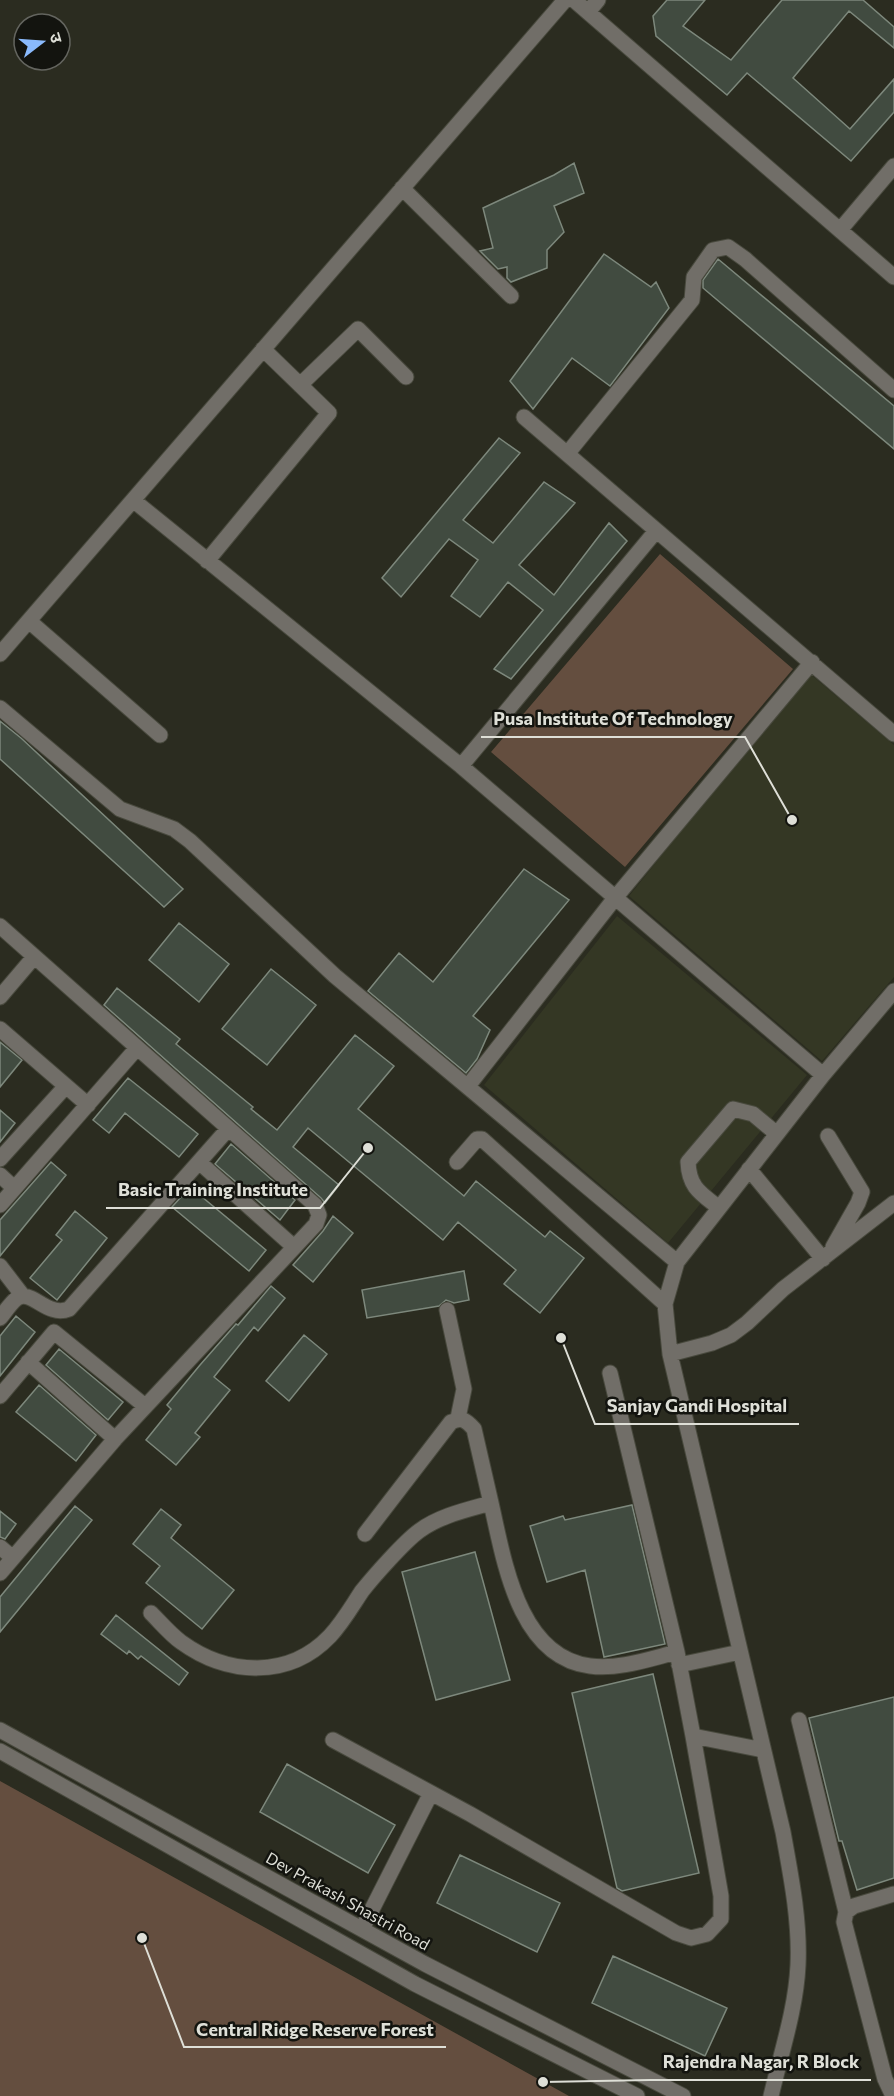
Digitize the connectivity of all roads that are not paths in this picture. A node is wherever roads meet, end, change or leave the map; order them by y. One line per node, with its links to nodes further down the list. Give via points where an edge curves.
1 (565, 0): 5 (street)
2 (574, 0): 3 (street)
3 (593, 6): 6 (street)
4 (894, 166): 6 (street)
5 (402, 188): 8 (street); 9 (street)
6 (840, 230): 7 (street)
7 (894, 277)
8 (511, 296)
9 (263, 349): 11 (street); 15 (street)
10 (406, 376): 11 (street, via 358,329)
11 (300, 385): 17 (street, via 329,413)
12 (894, 390): 14 (street, via 746,258 728,247 713,250 694,277 692,300)
13 (524, 417): 14 (street)
14 (567, 454): 16 (street)
15 (133, 500): 17 (street); 18 (street)
16 (656, 531): 20 (street); 24 (street)
17 (207, 561): 24 (street)
18 (29, 621): 19 (street); 23 (street)
19 (0, 654)
20 (812, 662): 22 (street); 25 (street)
21 (0, 708): 34 (street, via 120,809 174,829 190,841 335,976)
22 (894, 734)
23 (160, 735)
24 (460, 766): 25 (street)
25 (615, 898): 32 (street); 34 (street)
26 (0, 926): 27 (street)
27 (34, 957): 29 (street); 31 (street)
28 (894, 991): 32 (street)
29 (0, 998)
30 (2, 1036): 33 (street)
31 (137, 1048): 35 (street); 36 (street)
32 (824, 1075): 37 (street)
33 (66, 1086): 35 (street); 39 (street)
34 (468, 1086): 50 (street)
35 (88, 1105): 44 (street)
36 (228, 1129): 40 (street); 48 (street, via 315,1205 316,1224)
37 (777, 1134): 42 (street); 47 (street, via 753,1114 733,1109 688,1162 688,1177)
38 (828, 1136): 49 (street, via 862,1192)
39 (0, 1159)
40 (199, 1162): 48 (street); 52 (street, via 69,1309 52,1311)
41 (457, 1162): 53 (street, via 477,1139 482,1139)
42 (748, 1169): 47 (street); 49 (street)
43 (0, 1175): 44 (street)
44 (14, 1188): 46 (street)
45 (894, 1203): 49 (street)
46 (0, 1204)
47 (718, 1207): 50 (street)
48 (294, 1247): 60 (street)
49 (826, 1257): 56 (street, via 731,1335)
50 (677, 1262): 53 (street)
51 (0, 1266): 52 (street)
52 (23, 1296): 55 (street)
53 (665, 1304): 56 (street)
54 (447, 1310): 61 (street, via 464,1389)
55 (0, 1318)
56 (670, 1354): 69 (street)
57 (28, 1362): 59 (street); 60 (street, via 54,1332); 62 (street)
58 (610, 1373): 70 (street)
59 (0, 1396)
60 (146, 1407): 62 (street)
61 (459, 1419): 63 (street, via 466,1420 474,1429); 64 (street, via 451,1422)
62 (115, 1438): 66 (street)
63 (490, 1503): 68 (street, via 450,1515 419,1531 363,1590 332,1634 315,1650 279,1666 246,1669 209,1658 180,1642); 70 (street, via 518,1603 537,1635 559,1656 590,1666)
64 (365, 1534)
65 (0, 1547): 66 (street)
66 (13, 1558): 67 (street)
67 (0, 1573)
68 (151, 1613)
69 (740, 1652): 70 (street); 75 (street)
70 (678, 1659): 73 (street)
71 (799, 1720): 79 (street)
72 (0, 1730): 80 (street, Dev Prakash Shastri Road)
73 (693, 1736): 75 (street); 77 (street, via 721,1896 721,1919 707,1934 691,1938)
74 (333, 1740): 77 (street)
75 (763, 1750): 83 (street, via 793,1888 798,1965 790,2020)
76 (0, 1751): 81 (street, via 415,1984)
77 (431, 1793): 80 (street)
78 (894, 1894): 79 (street)
79 (846, 1912): 84 (street, via 844,1922 885,2079)
80 (362, 1929): 82 (street, Dev Prakash Shastri Road)
81 (637, 2096)
82 (682, 2096)
83 (771, 2096)
84 (893, 2096)

